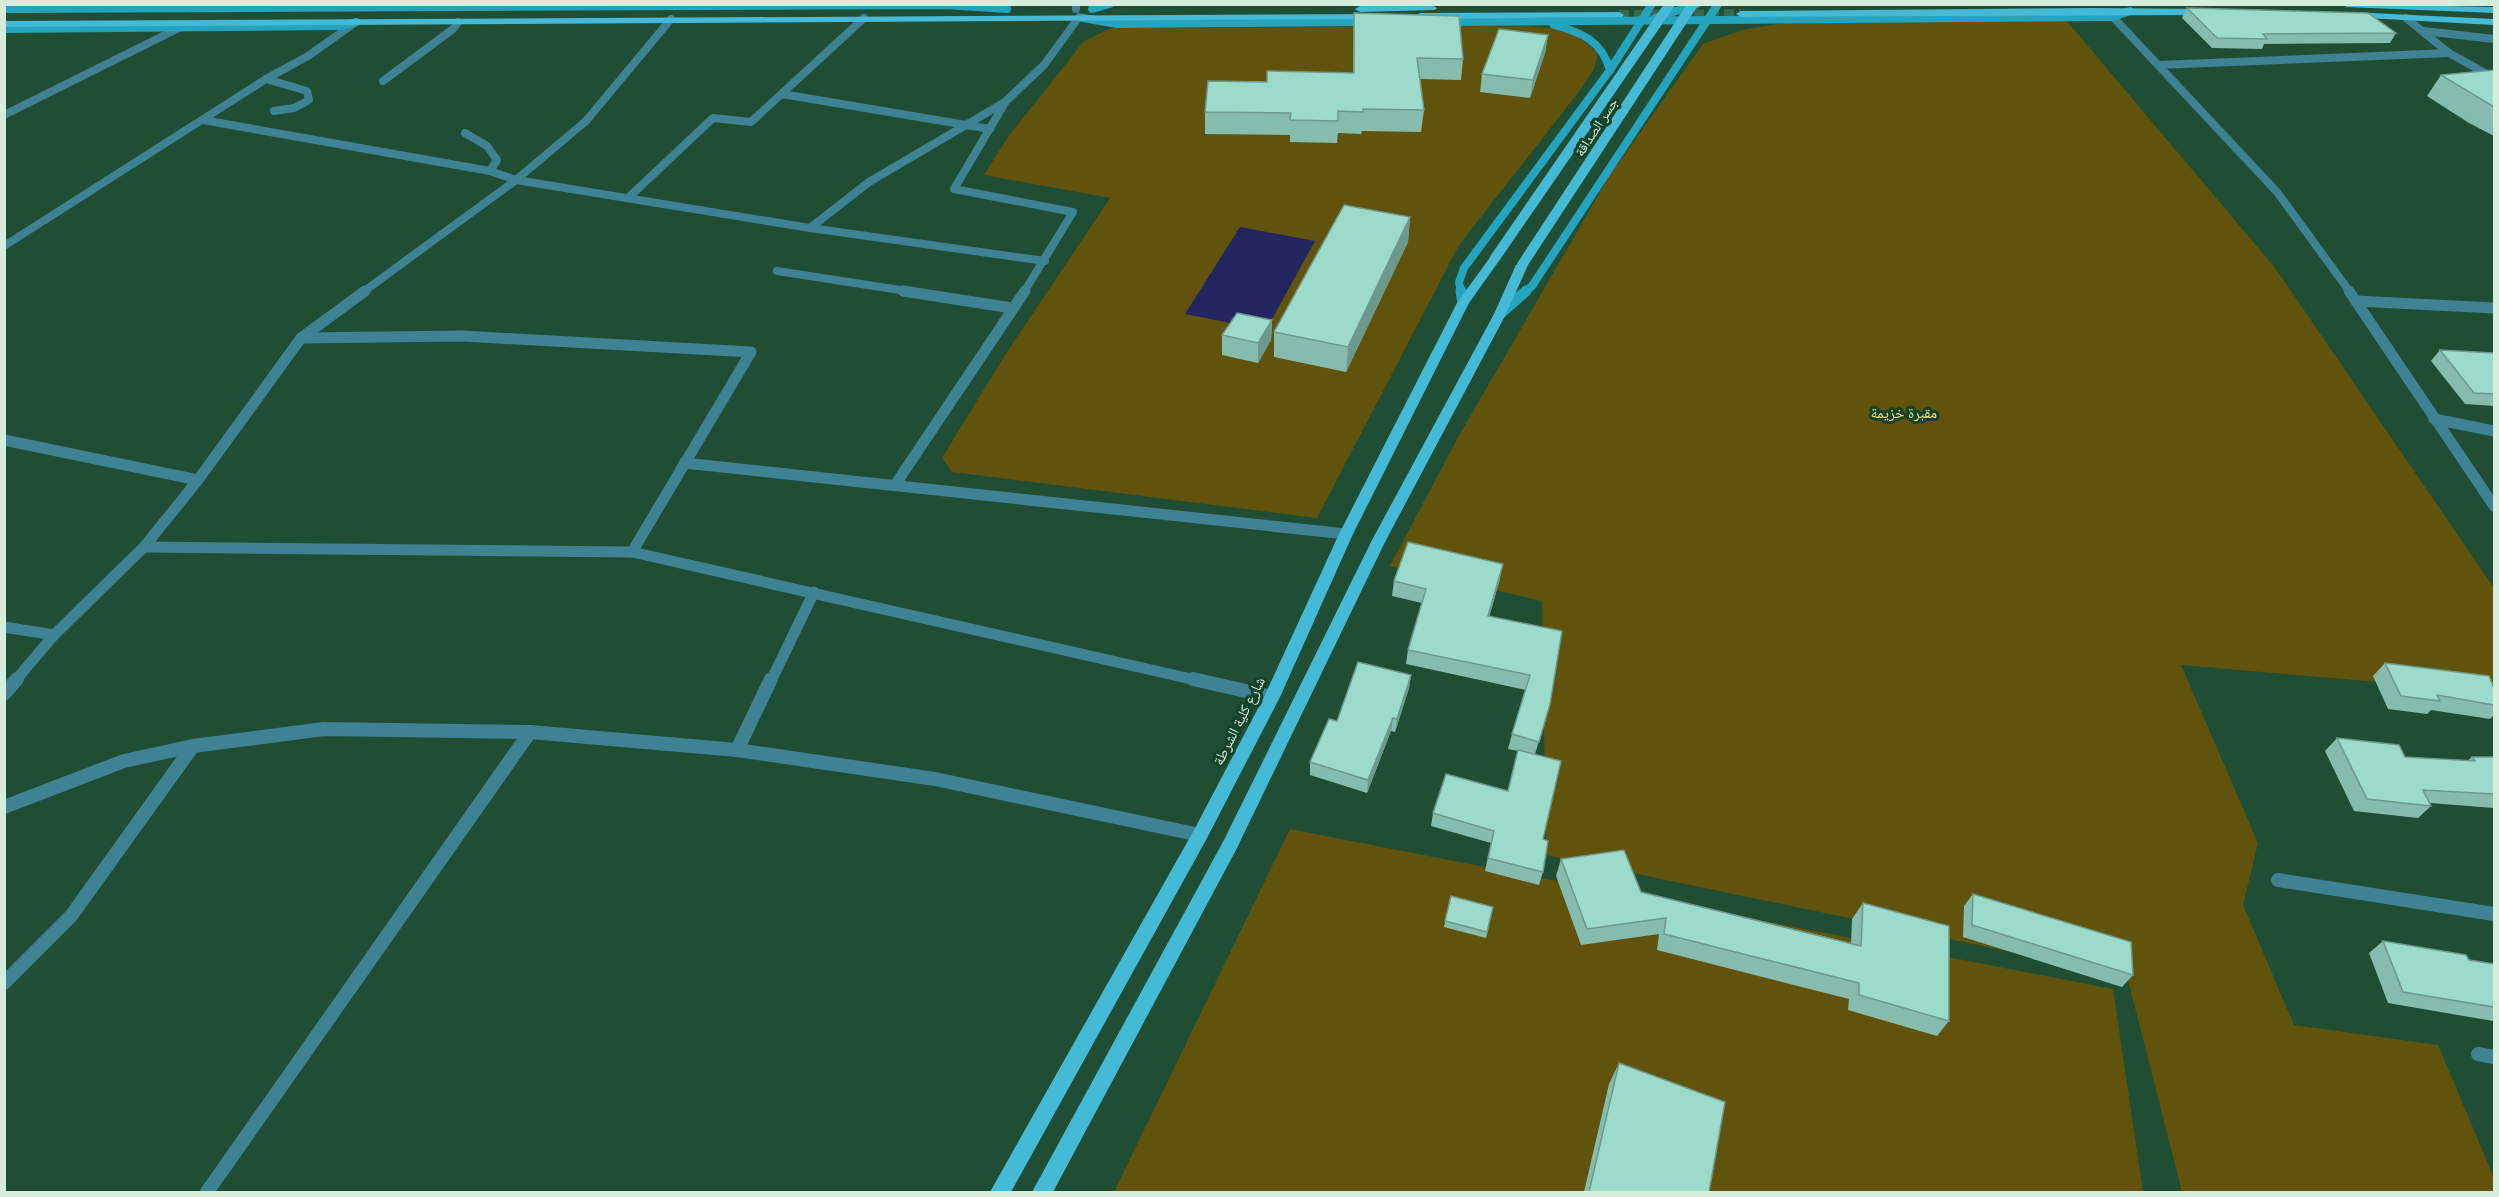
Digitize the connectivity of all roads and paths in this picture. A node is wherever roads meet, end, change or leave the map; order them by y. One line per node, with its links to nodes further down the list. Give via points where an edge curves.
1 (1110, 4): 7 (main road)
2 (1652, 4): 22 (main road)
3 (1670, 4): 10 (main road); 53 (main road, جسر الصداقة, bridge)
4 (1695, 4): 10 (main road); 60 (main road, جسر الصداقة, bridge, via 1522,265)
5 (1718, 4): 23 (main road)
6 (1874, 4): 14 (main road, via 1740,10)
7 (1092, 7): 11 (main road); 11 (main road, via 1618,11)
8 (4, 9): 9 (main road, via 946,5)
9 (1007, 9): 11 (main road); 16 (main road)
10 (1681, 9): 22 (main road); 23 (main road)
11 (1077, 10): 18 (main road); 26 (main road, via 1117,24); 41 (street, via 1044,65)
12 (2346, 10): 13 (main road); 19 (main road)
13 (2494, 10)
14 (2130, 11): 15 (main road); 17 (main road)
15 (2214, 12)
16 (4, 15)
17 (2113, 17): 23 (main road); 35 (street)
18 (864, 18): 20 (main road); 40 (street)
19 (2406, 18): 28 (main road); 32 (street)
20 (671, 20): 25 (main road); 49 (street, via 586,121)
21 (1529, 21): 22 (main road); 27 (main road); 36 (main road, via 1587,37 1607,56)
22 (1642, 21): 23 (main road); 36 (main road)
23 (1708, 21): 60 (main road, via 1532,286)
24 (356, 22): 25 (main road); 29 (main road); 30 (main road, via 344,26); 38 (street, via 308,56)
25 (458, 22): 39 (street)
26 (1376, 22)
27 (1412, 22)
28 (2494, 22)
29 (4, 24)
30 (179, 28): 31 (main road); 43 (street)
31 (4, 29)
32 (2424, 31): 33 (street); 34 (street)
33 (2494, 39)
34 (2449, 53): 35 (street); 37 (street)
35 (2159, 65): 56 (street, via 2277,192)
36 (1610, 70): 57 (main road, via 1464,268 1459,282)
37 (2494, 78)
38 (266, 79): 42 (street, via 307,91 309,100 294,108); 44 (street)
39 (383, 81)
40 (782, 94): 45 (street); 50 (street, via 751,122 713,118)
41 (1006, 101): 45 (street); 46 (street)
42 (274, 111)
43 (4, 115)
44 (203, 120): 48 (street); 52 (street)
45 (964, 126): 46 (street); 51 (street, via 869,182)
46 (990, 129): 54 (street, via 954,189 1073,212)
47 (465, 133): 48 (street, via 487,146 497,160)
48 (490, 171): 49 (street)
49 (516, 180): 50 (street); 61 (street)
50 (628, 198): 51 (street)
51 (810, 228): 54 (street)
52 (4, 246)
53 (1495, 258): 57 (main road, شارع كلية الشرطة)
54 (1045, 261): 58 (street)
55 (777, 271): 58 (street)
56 (2356, 301): 59 (street); 62 (street)
57 (1463, 303): 69 (main road, شارع كلية الشرطة)
58 (1012, 308): 67 (street)
59 (2494, 308)
60 (1500, 314): 87 (main road, via 1378,542 1230,845)
61 (301, 338): 65 (street, via 462,336 751,352); 66 (street)
62 (2434, 419): 63 (street); 68 (street)
63 (2494, 431)
64 (4, 440): 66 (street)
65 (684, 463): 67 (street); 71 (street)
66 (198, 480): 70 (street)
67 (895, 485): 69 (street)
68 (2494, 506)
69 (1346, 534): 76 (main road, شارع كلية الشرطة)
70 (144, 548): 71 (street); 74 (street)
71 (632, 552): 72 (street)
72 (814, 592): 76 (street); 79 (street)
73 (4, 627): 74 (street)
74 (54, 635): 75 (street)
75 (4, 694)
76 (1272, 697): 81 (main road, شارع كلية الشرطة)
77 (530, 732): 78 (street, via 324,729); 79 (street); 85 (street)
78 (193, 746): 80 (street, via 124,761); 84 (street, via 71,916)
79 (737, 750): 81 (street, via 935,779)
80 (4, 807)
81 (1200, 835): 86 (main road, شارع كلية الشرطة)
82 (2278, 880): 83 (street)
83 (2494, 914)
84 (4, 983)
85 (207, 1192)
86 (1000, 1192)
87 (1042, 1192)

